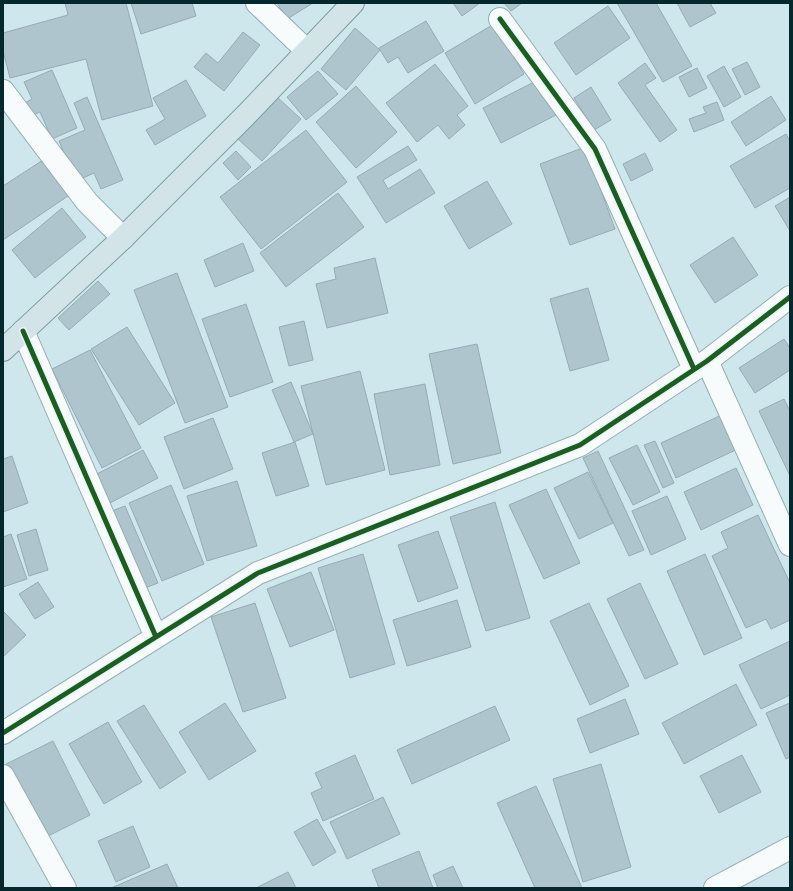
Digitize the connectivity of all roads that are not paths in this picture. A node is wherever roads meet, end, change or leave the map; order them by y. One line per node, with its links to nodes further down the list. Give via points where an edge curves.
1 (257, 3): 4 (street)
2 (353, 3): 4 (main road)
3 (500, 19): 10 (street, via 595,149)
4 (307, 51): 6 (main road)
5 (3, 91): 6 (street, via 86,202)
6 (123, 238): 8 (main road)
7 (790, 297): 10 (street)
8 (23, 331): 9 (main road); 12 (street)
9 (3, 350)
10 (700, 365): 11 (street); 12 (street, via 580,445 258,573)
11 (790, 545)
12 (156, 637): 13 (street)
13 (3, 733)
14 (3, 776): 16 (street)
15 (790, 848): 17 (street)
16 (65, 888)
17 (715, 888)

